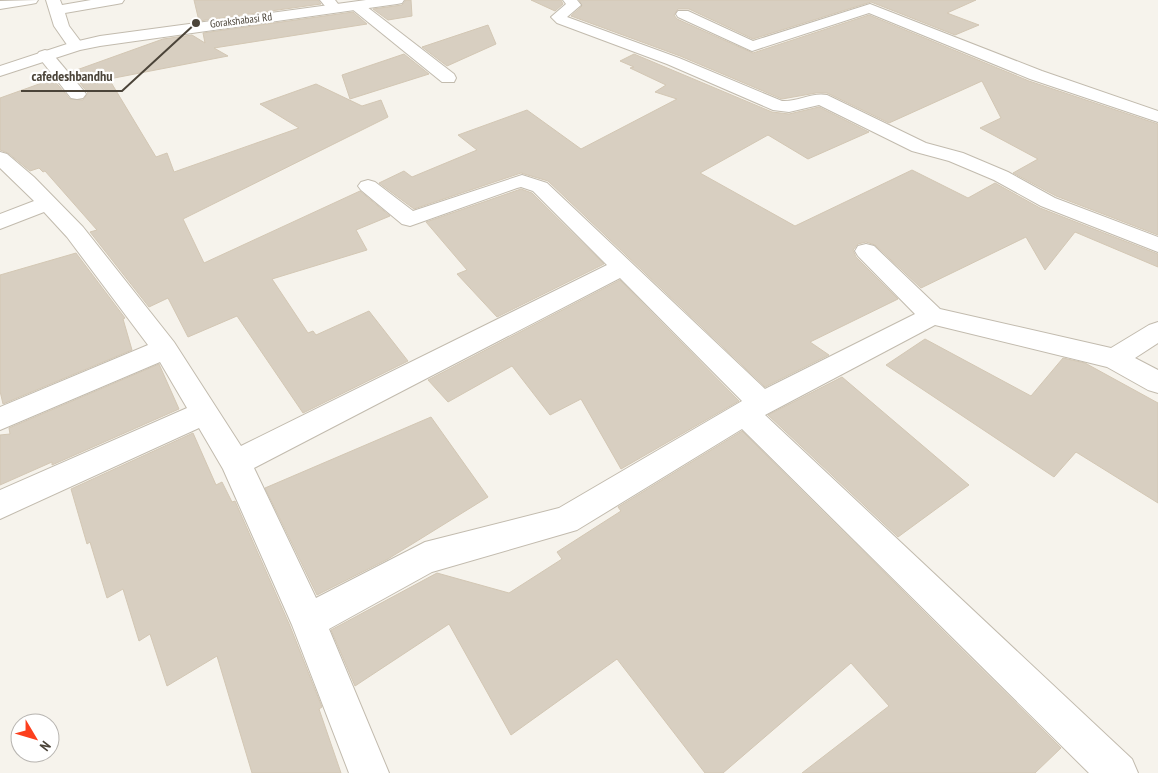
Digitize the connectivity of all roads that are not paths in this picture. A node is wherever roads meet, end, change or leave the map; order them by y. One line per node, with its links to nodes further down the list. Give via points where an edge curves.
1 (31, 0): 7 (street)
2 (118, 0): 8 (street)
3 (398, 0): 9 (street, Gorakshabasi Rd)
4 (570, 0): 22 (street, via 574,5 560,14 558,17 562,20 673,61 779,106 789,107 820,99 918,147 956,157 1001,176 1048,202)
5 (853, 0): 10 (street)
6 (331, 4): 9 (street, Gorakshabasi Rd); 12 (street, Gorakshabasi Rd)
7 (0, 5)
8 (55, 5): 12 (street, via 62,26)
9 (356, 6): 15 (street)
10 (870, 8): 11 (street, via 752,46); 17 (street, via 1036,75)
11 (683, 14)
12 (76, 46): 13 (street, Gorakshabasi Rd)
13 (45, 55): 14 (street, Gorakshabasi Rd); 16 (street)
14 (0, 70)
15 (448, 78)
16 (77, 94)
17 (1158, 117)
18 (0, 158): 20 (street)
19 (368, 186): 24 (street, via 410,219 510,184 532,183 540,187)
20 (48, 203): 21 (street); 27 (street, via 81,239)
21 (0, 222)
22 (1158, 245)
23 (866, 251): 25 (street)
24 (623, 268): 30 (street); 33 (street)
25 (932, 316): 28 (street); 30 (street)
26 (1158, 330): 28 (street)
27 (165, 349): 31 (street); 32 (street)
28 (1114, 359): 29 (street)
29 (1158, 383)
30 (754, 409): 35 (street, via 566,520 424,558); 37 (street)
31 (205, 413): 33 (street); 34 (street)
32 (0, 419)
33 (236, 464): 35 (street)
34 (0, 506)
35 (308, 621): 36 (street)
36 (369, 773)
37 (1118, 773)

